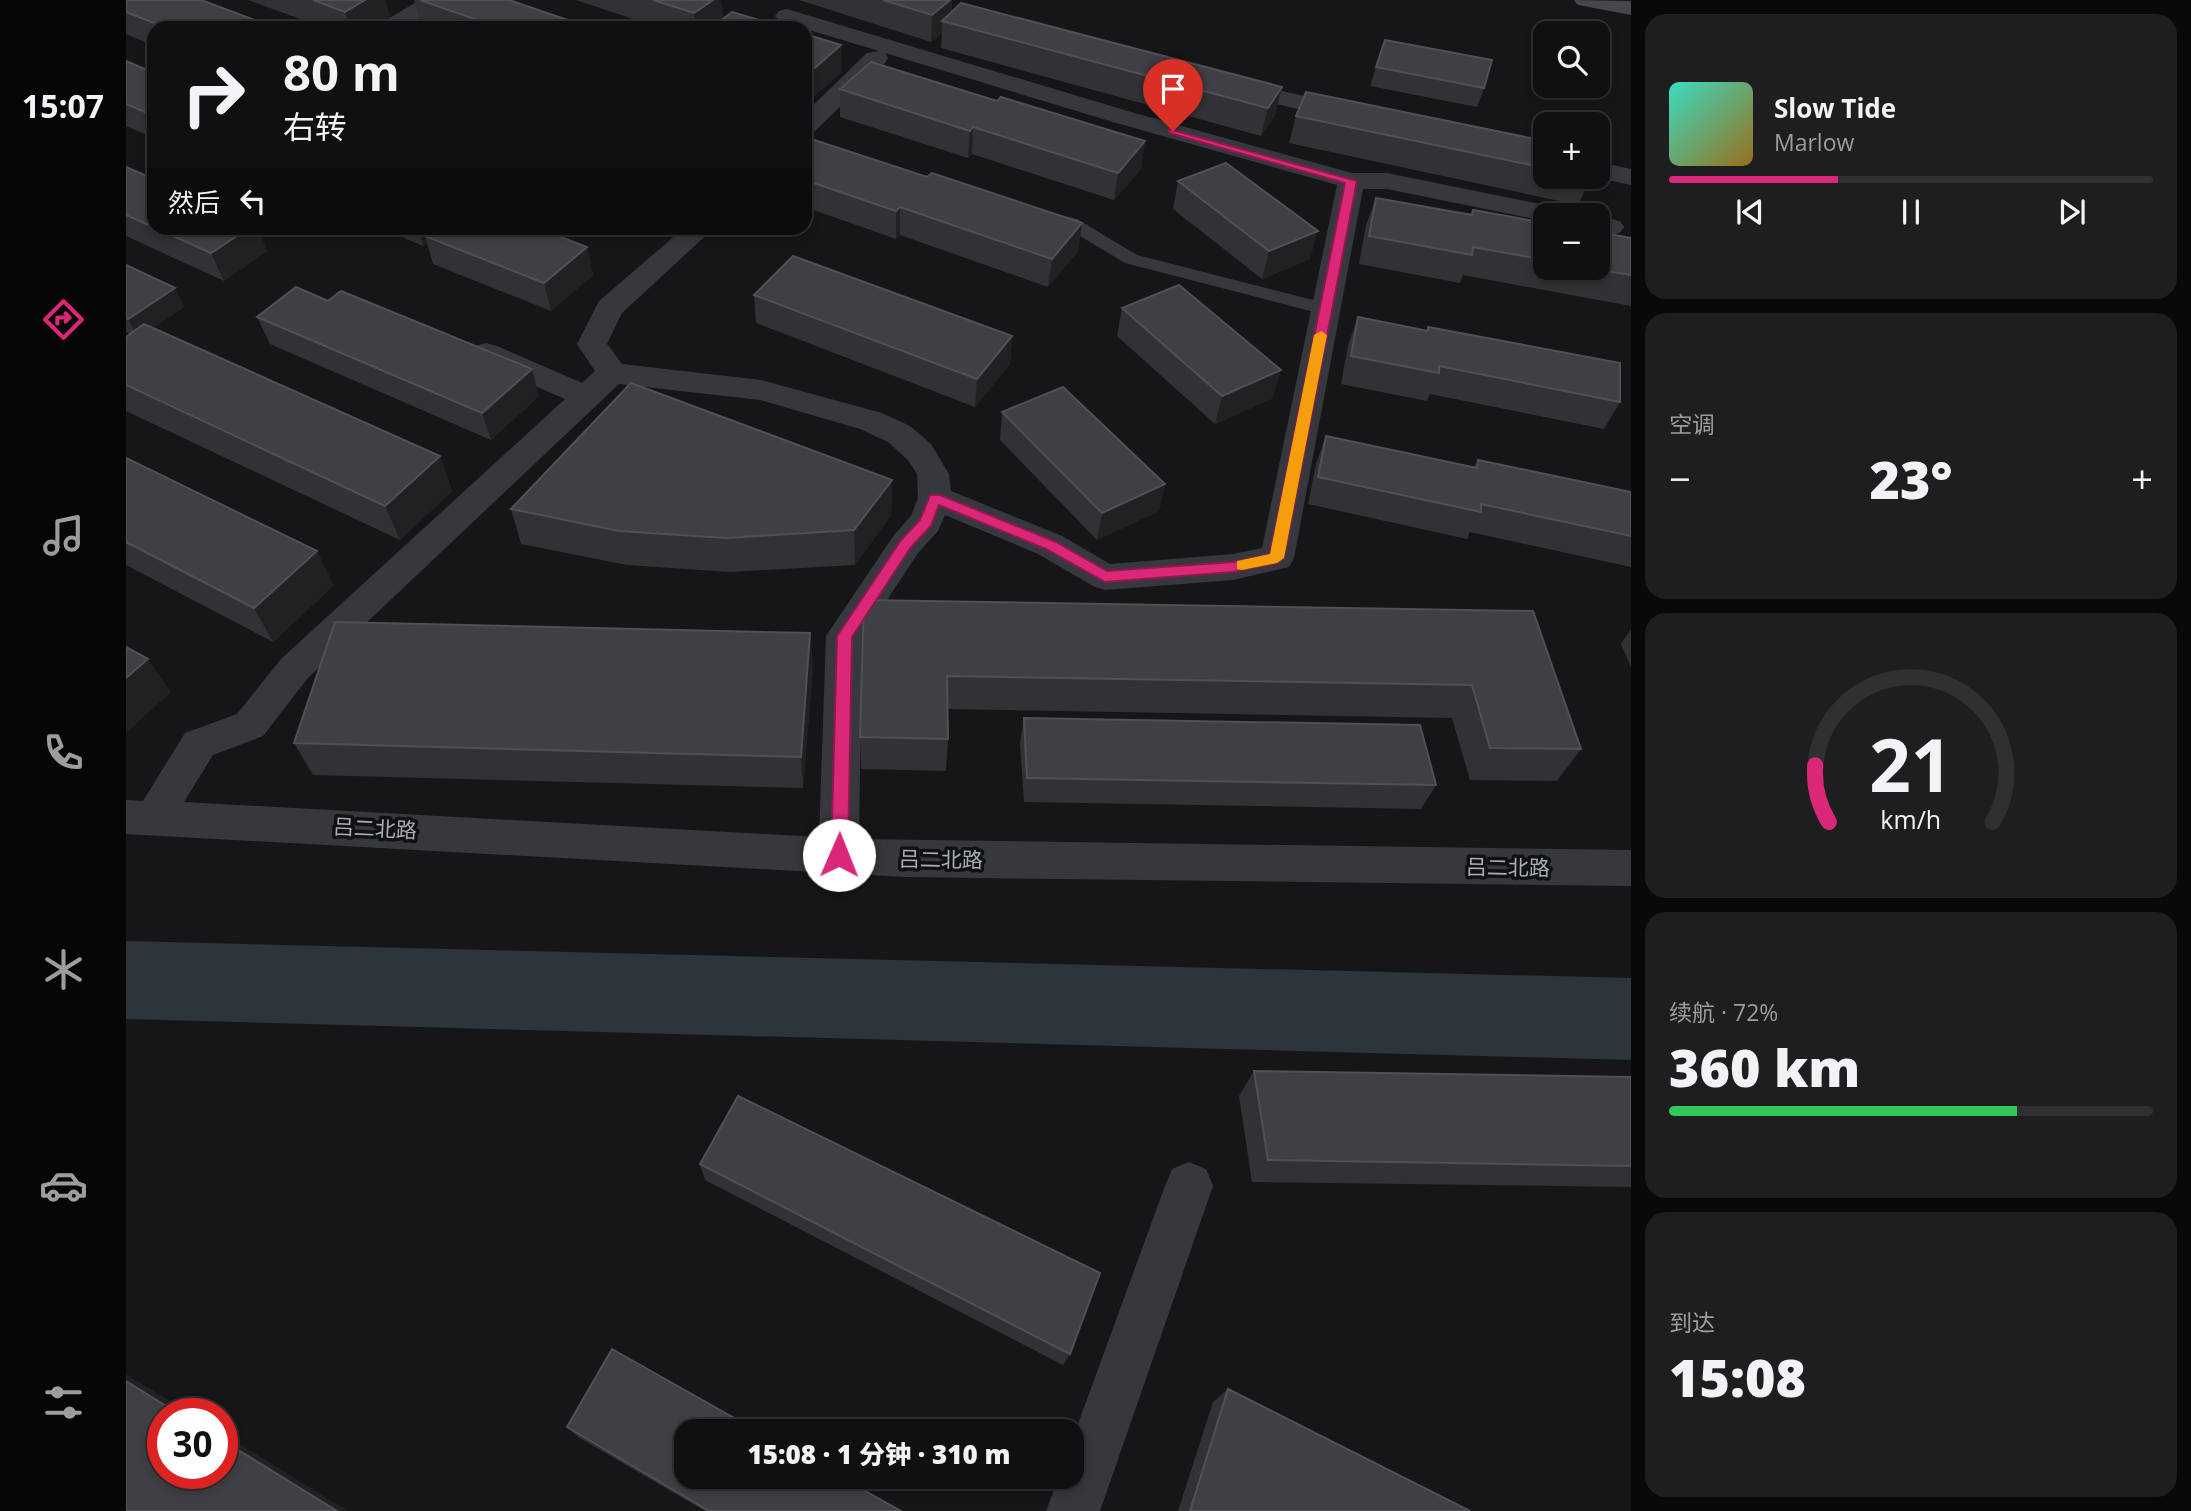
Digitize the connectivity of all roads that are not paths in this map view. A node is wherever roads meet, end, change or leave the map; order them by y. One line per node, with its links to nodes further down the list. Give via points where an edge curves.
1 (437, 0): 5 (street)
2 (1586, 0): 3 (main road)
3 (1631, 8)
4 (787, 16): 6 (street)
5 (400, 21)
6 (804, 21)
7 (812, 23): 8 (street)
8 (888, 46): 11 (street); 14 (street)
9 (1210, 81): 10 (street)
10 (1371, 118)
11 (812, 120)
12 (1610, 173): 13 (street)
13 (1631, 177)
14 (1351, 181): 15 (street, via 1387,181); 18 (street)
15 (1533, 211)
16 (1034, 213): 18 (lane, via 1071,223 1131,259)
17 (692, 235): 20 (street, via 609,308 592,344)
18 (1326, 309): 22 (street, via 1277,558 1233,567 1105,577 1051,545)
19 (466, 344): 21 (street)
20 (612, 373): 21 (street); 22 (street, via 761,390 871,421 899,434 920,452 933,474)
21 (587, 397): 23 (street, via 294,669 250,725 200,744)
22 (935, 498): 24 (street, via 926,522 844,636)
23 (140, 818): 24 (street, 吕二北路)
24 (839, 855): 25 (street, 吕二北路)
25 (1631, 869)
26 (1189, 1186): 27 (street)
27 (1073, 1511)

